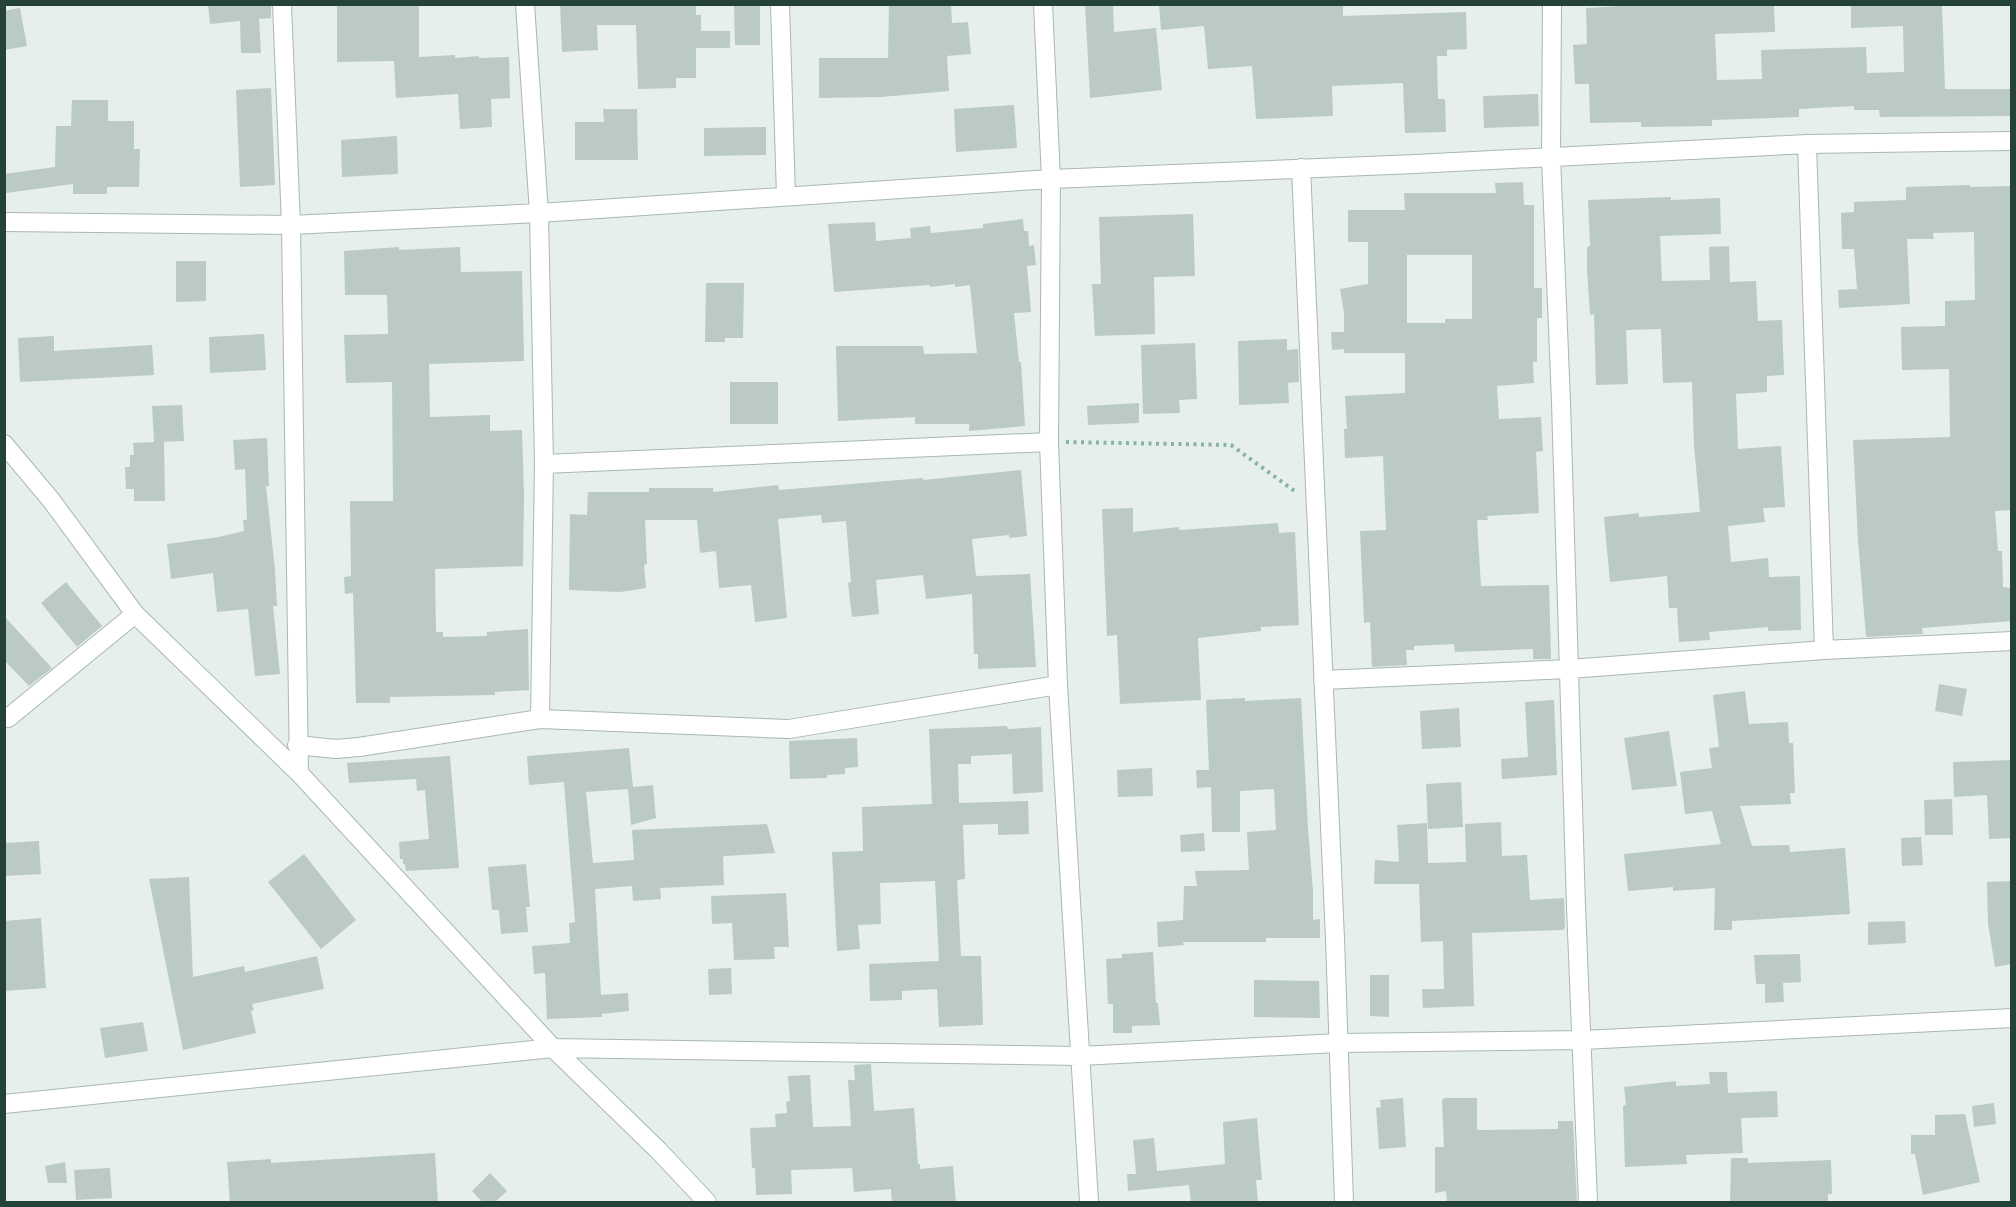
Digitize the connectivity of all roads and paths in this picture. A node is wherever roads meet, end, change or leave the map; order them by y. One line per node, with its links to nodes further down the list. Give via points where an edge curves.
1 (282, 4): 14 (street)
2 (525, 4): 12 (street)
3 (780, 4): 11 (street)
4 (1043, 4): 10 (street)
5 (1552, 4): 8 (street)
6 (2012, 141): 7 (street)
7 (1807, 144): 8 (street); 21 (street)
8 (1551, 157): 9 (street); 22 (street)
9 (1301, 168): 10 (street); 18 (street)
10 (1051, 179): 11 (street); 15 (street)
11 (786, 196): 12 (street)
12 (539, 213): 14 (street); 17 (street)
13 (4, 222): 14 (street)
14 (291, 225): 27 (street)
15 (1049, 442): 17 (street); 18 (path, via 1231,445); 24 (street)
16 (4, 444): 19 (street, via 51,500)
17 (543, 464): 26 (street)
18 (1316, 507): 23 (street)
19 (135, 614): 25 (street); 28 (street)
20 (2012, 641): 21 (street)
21 (1824, 650): 22 (street)
22 (1569, 669): 23 (street); 30 (street)
23 (1323, 680): 31 (street)
24 (1058, 685): 26 (street, via 789,729); 33 (street)
25 (8, 718)
26 (540, 719): 27 (street, via 358,747)
27 (297, 745): 28 (street)
28 (299, 773): 32 (street)
29 (2012, 1018): 30 (street)
30 (1583, 1040): 31 (street); 38 (street)
31 (1338, 1043): 33 (street); 37 (street)
32 (553, 1048): 33 (street); 34 (street); 35 (street)
33 (1080, 1056): 36 (street)
34 (4, 1104)
35 (707, 1203)
36 (1089, 1203)
37 (1344, 1203)
38 (1587, 1203)

